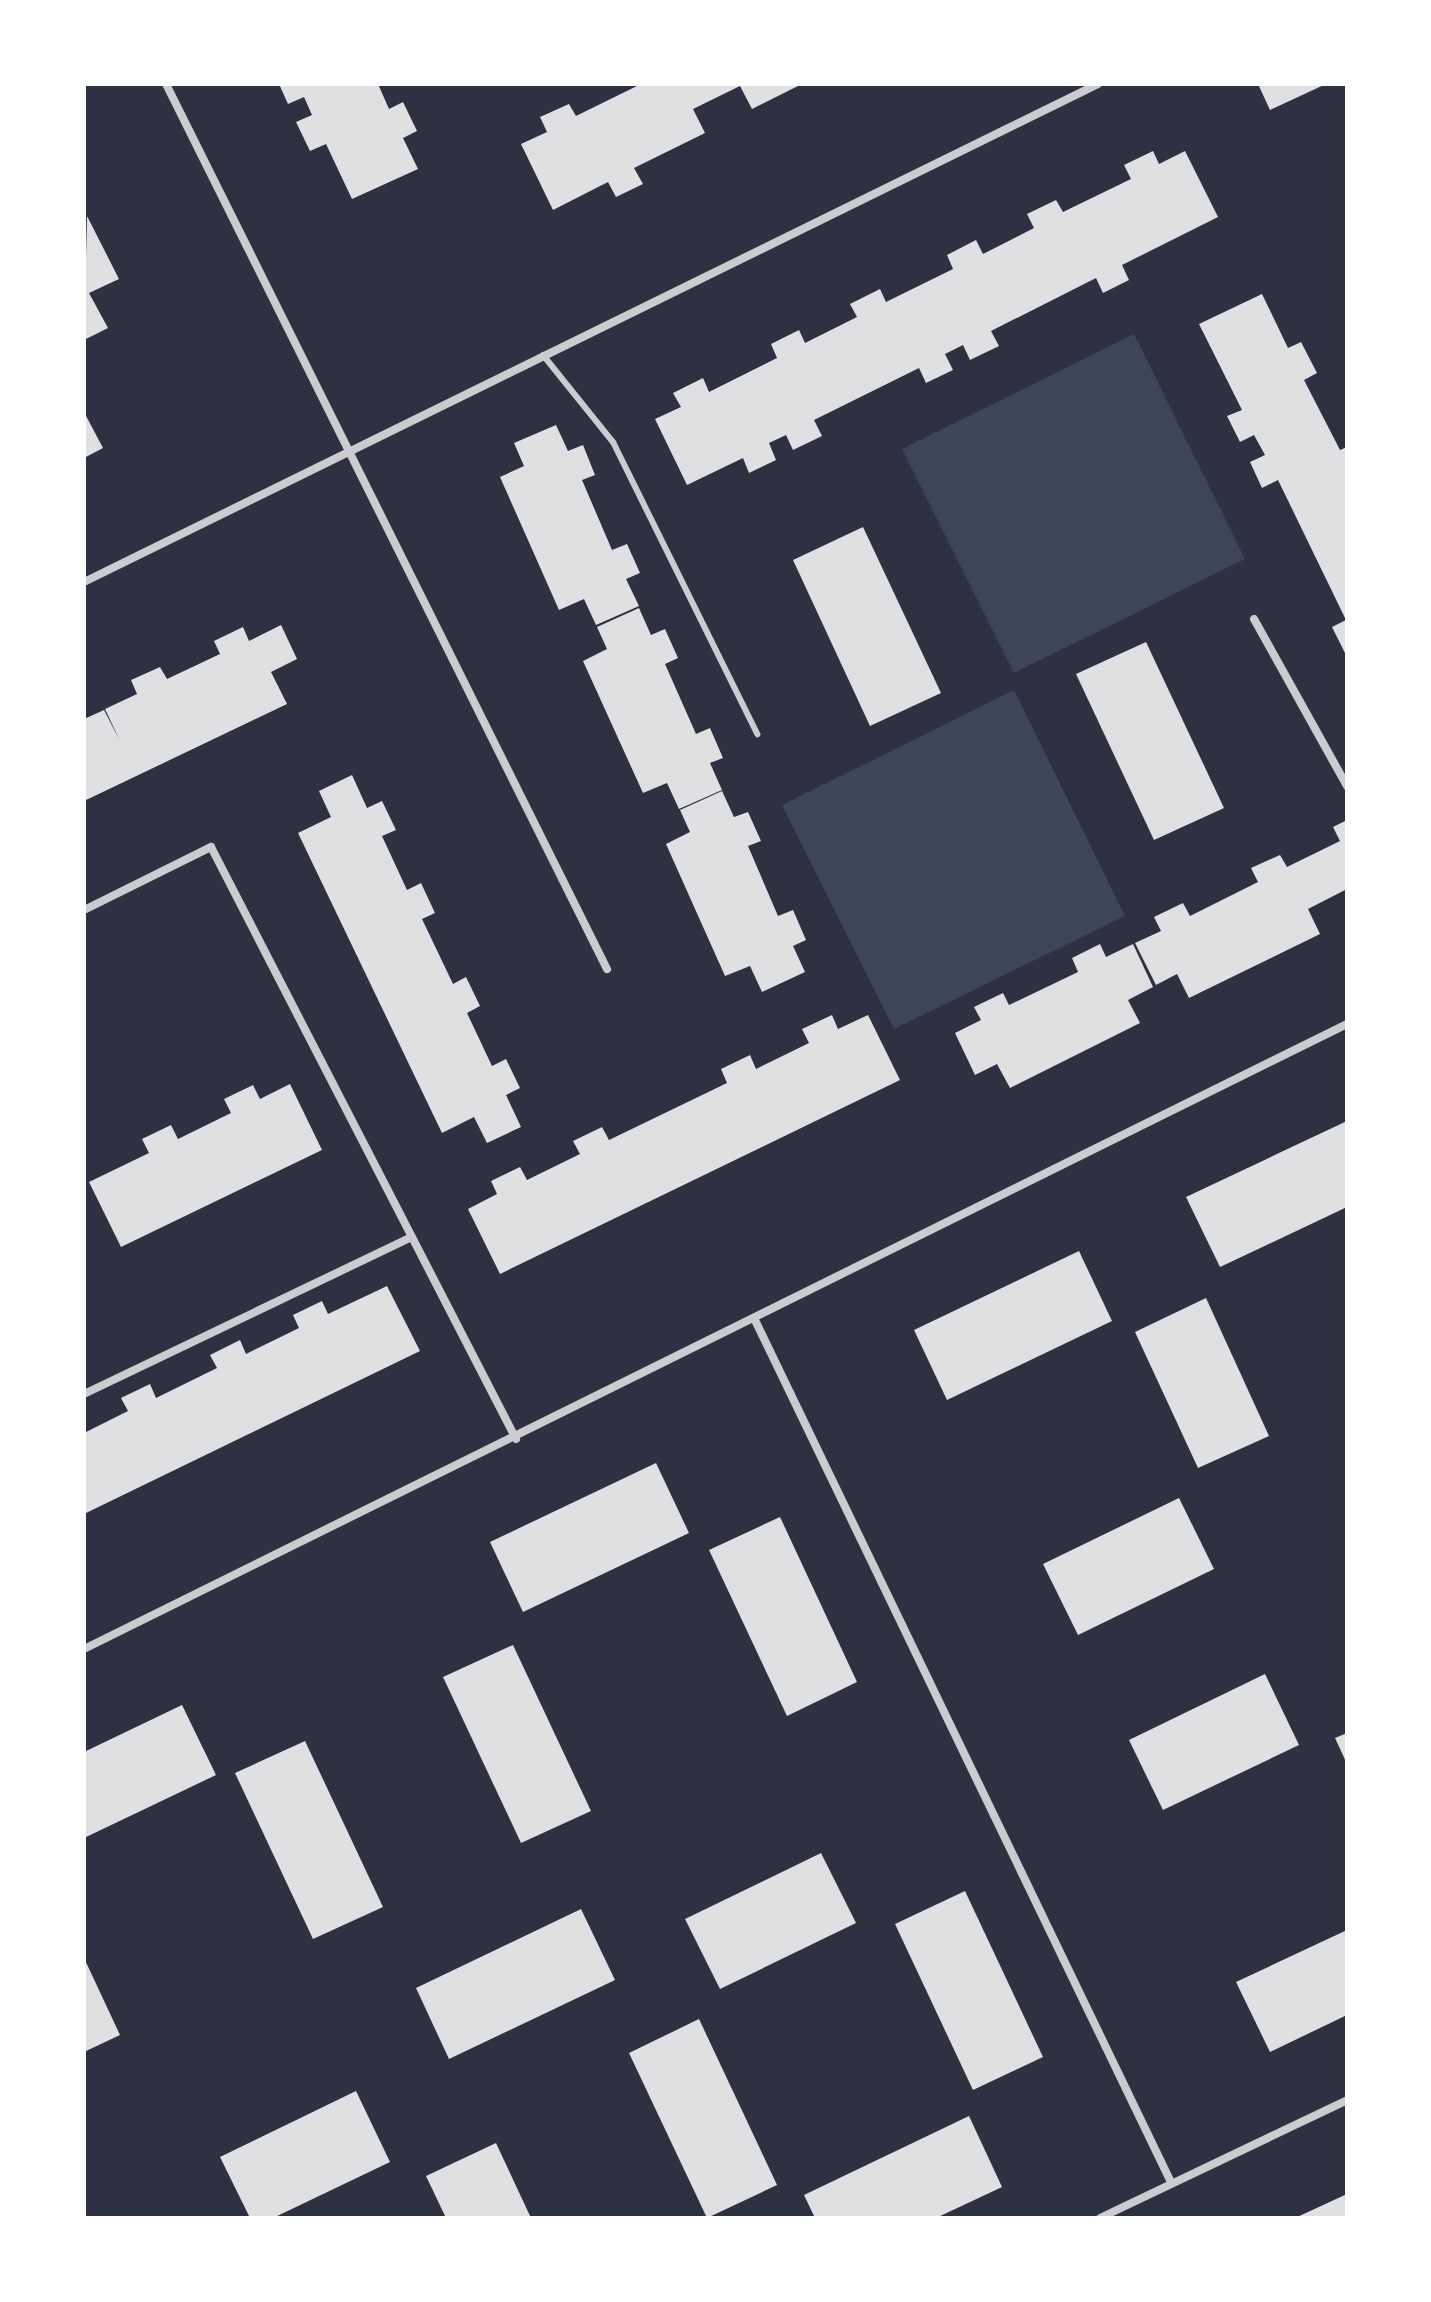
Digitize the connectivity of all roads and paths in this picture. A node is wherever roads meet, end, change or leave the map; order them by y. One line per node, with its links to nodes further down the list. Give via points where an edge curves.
1 (166, 84): 4 (street)
2 (1098, 84): 3 (street)
3 (543, 355): 4 (street); 7 (lane, via 613,442)
4 (349, 451): 5 (street); 10 (street)
5 (84, 582)
6 (1254, 619): 8 (street)
7 (757, 734)
8 (1347, 786)
9 (84, 910): 12 (street, via 211,847)
10 (607, 969)
11 (1347, 1024): 13 (street)
12 (411, 1237): 14 (street); 15 (street)
13 (754, 1318): 15 (street); 18 (street)
14 (84, 1394)
15 (516, 1439): 16 (street)
16 (84, 1649)
17 (1347, 2100): 18 (street)
18 (1171, 2182): 19 (street)
19 (1100, 2218)

